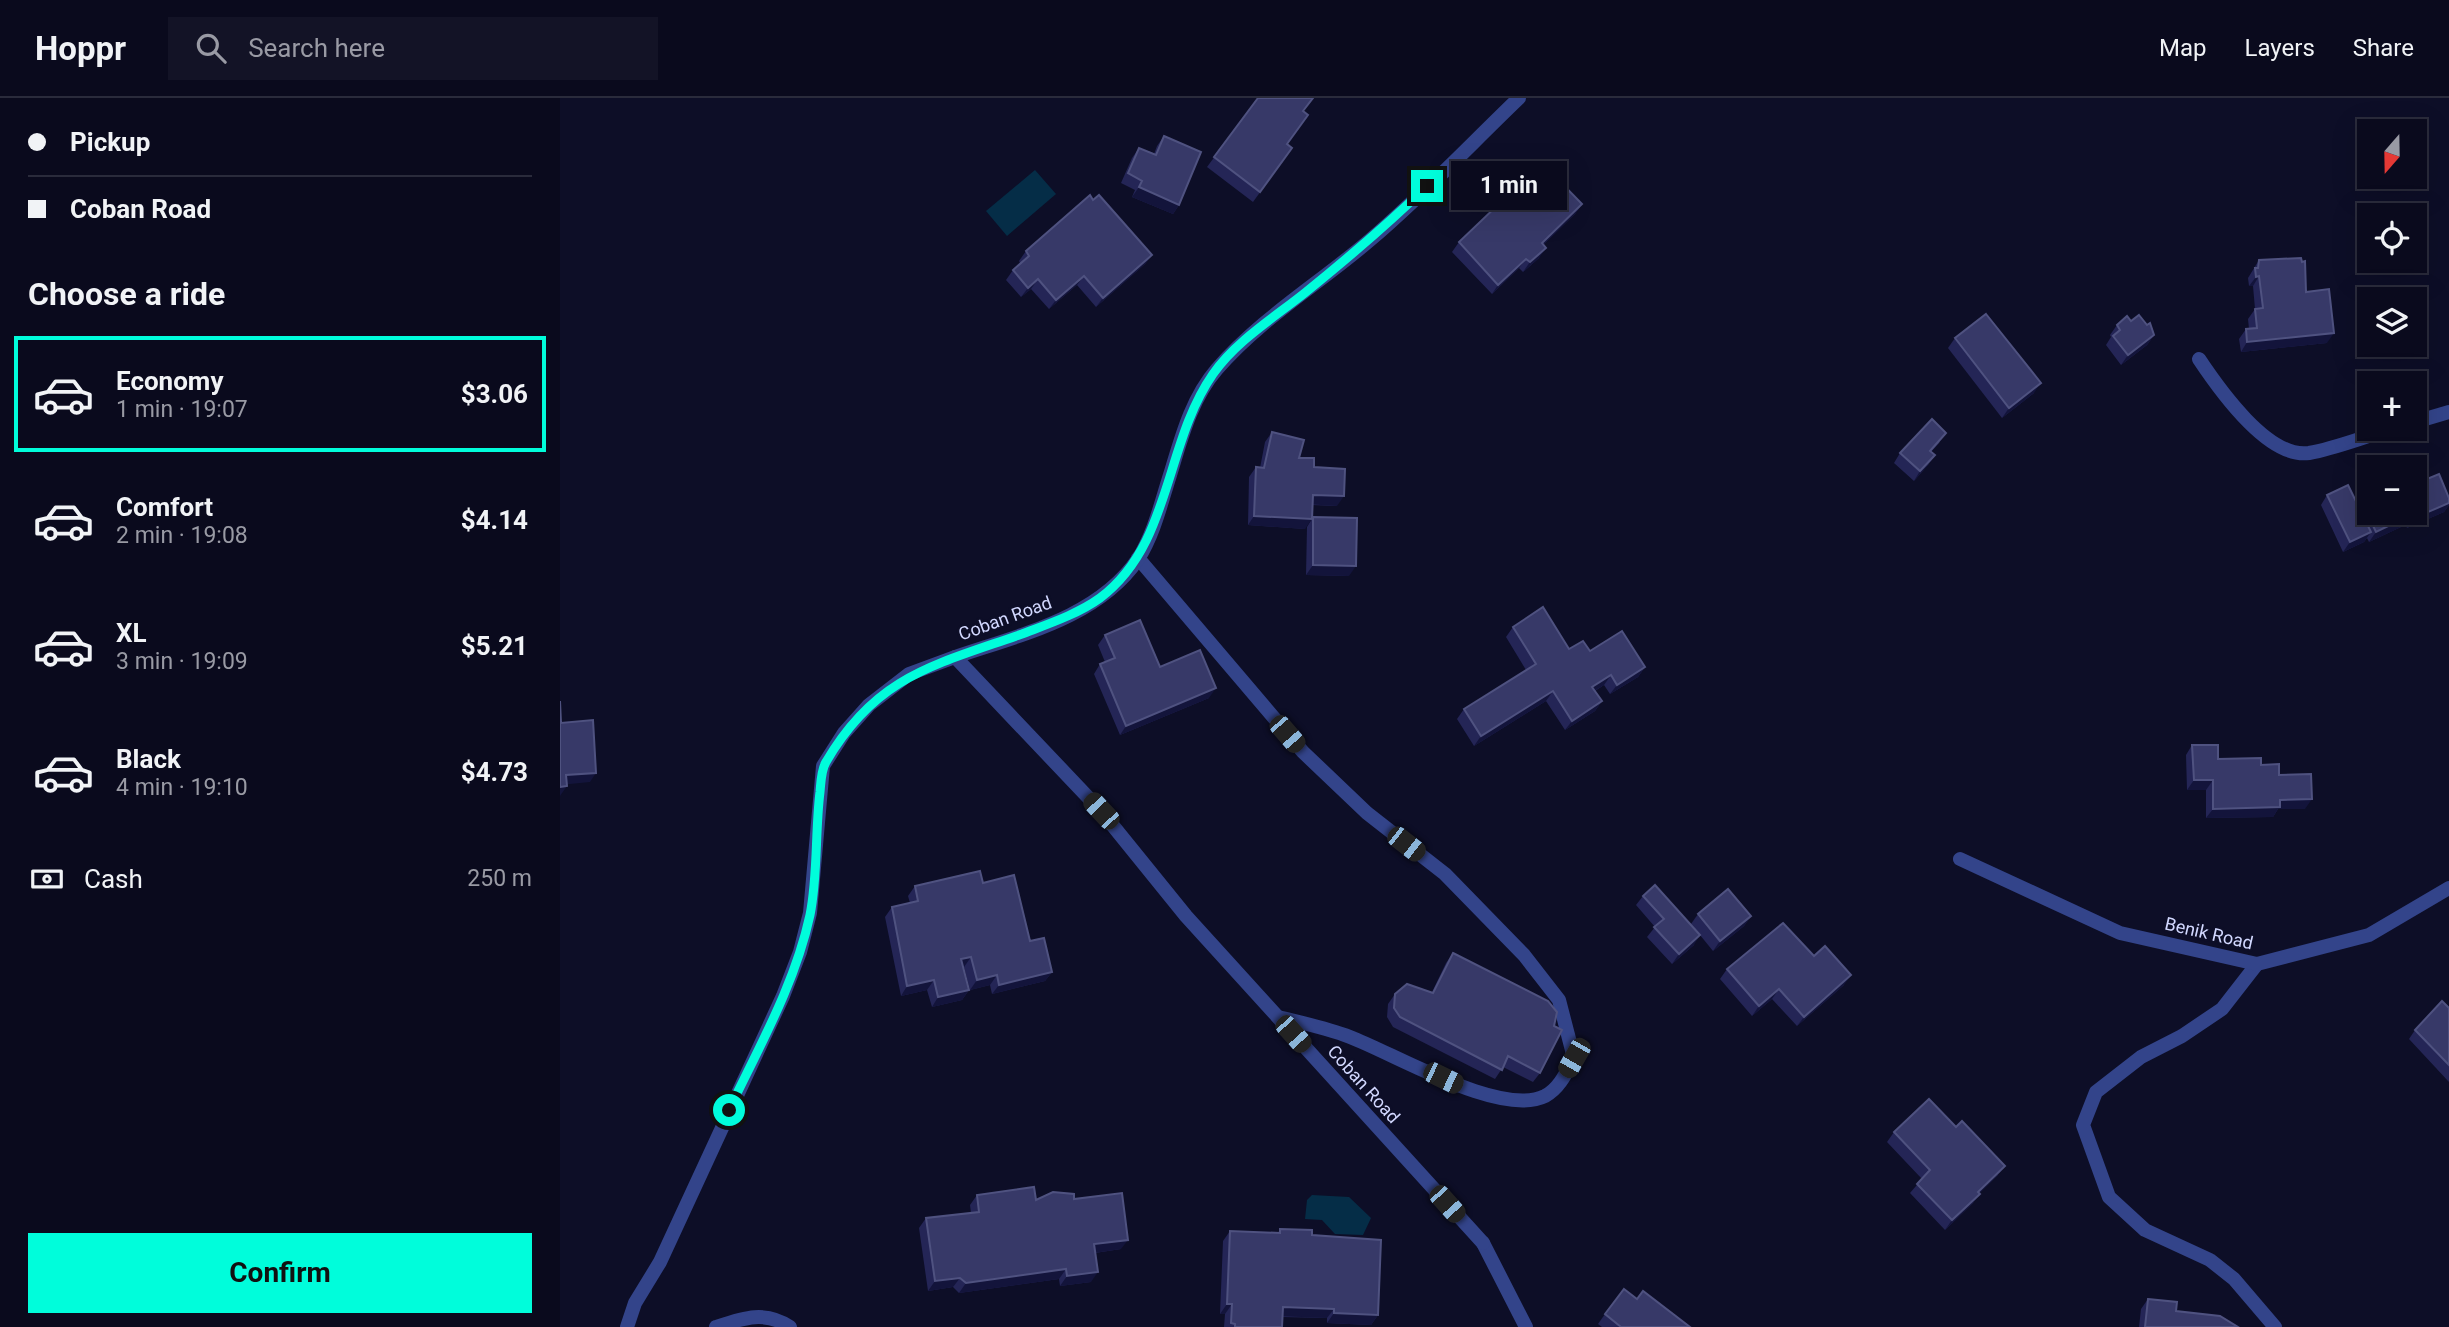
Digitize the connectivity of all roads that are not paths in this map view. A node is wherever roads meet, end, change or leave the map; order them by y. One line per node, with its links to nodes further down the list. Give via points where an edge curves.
1 (1519, 98): 6 (street, Coban Road, via 1371,239 1240,345 1215,371 1185,427 1151,535)
2 (2199, 359): 5 (street, via 2230,403 2276,445 2307,453)
3 (2449, 412): 4 (street)
4 (2427, 418)
5 (2357, 439)
6 (1138, 558): 7 (street, Coban Road, via 1119,582 1075,612); 11 (street, via 1303,752 1367,813 1445,874 1524,955 1559,1000 1574,1058 1559,1084 1545,1096 1513,1102 1463,1088 1347,1035)
7 (955, 657): 11 (street, Coban Road, via 1101,811 1186,916); 12 (street, via 909,674 869,705 823,766 810,913 800,952)
8 (1960, 859): 10 (street, Benik Road, via 2120,933)
9 (2449, 888): 10 (street, Benik Road, via 2369,935)
10 (2257, 964): 16 (street, via 2222,1009 2141,1057 2096,1092 2083,1125 2109,1196 2145,1230 2210,1260 2234,1279)
11 (1276, 1016): 15 (street, Coban Road, via 1483,1243)
12 (627, 1327)
13 (716, 1327): 14 (street, via 764,1315)
14 (790, 1327)
15 (1526, 1327)
16 (2275, 1327)

